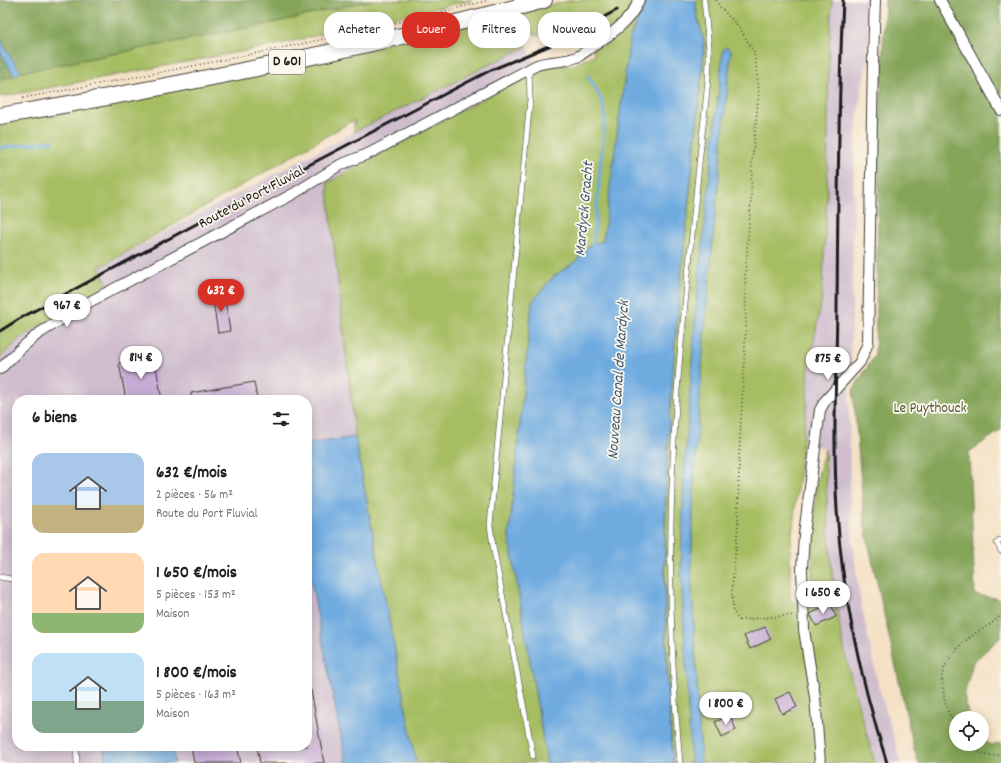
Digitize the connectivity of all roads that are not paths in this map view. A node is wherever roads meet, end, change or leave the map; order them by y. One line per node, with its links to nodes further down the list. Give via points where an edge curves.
1 (519, 0): 8 (main road, D 601, via 310,50)
2 (544, 0): 10 (main road, D 601, via 318,56)
3 (639, 0): 7 (street, Route du Port Fluvial, via 626,21 579,56 571,60 541,63)
4 (704, 0): 19 (lane, via 709,62 680,353 671,512 671,623)
5 (875, 0): 20 (street, via 869,337 860,362 820,410 803,547 804,630 815,697)
6 (940, 0): 9 (street)
7 (529, 69): 11 (street, Route du Port Fluvial, via 370,153 340,165 308,186 94,299 38,334); 17 (lane, via 530,99 490,525)
8 (0, 108)
9 (1001, 110)
10 (0, 116)
11 (0, 369)
12 (1001, 540): 13 (lane, via 997,543)
13 (1001, 551)
14 (0, 577): 15 (lane)
15 (12, 579)
16 (76, 751): 18 (lane)
17 (533, 756)
18 (77, 763)
19 (680, 763)
20 (820, 763)

